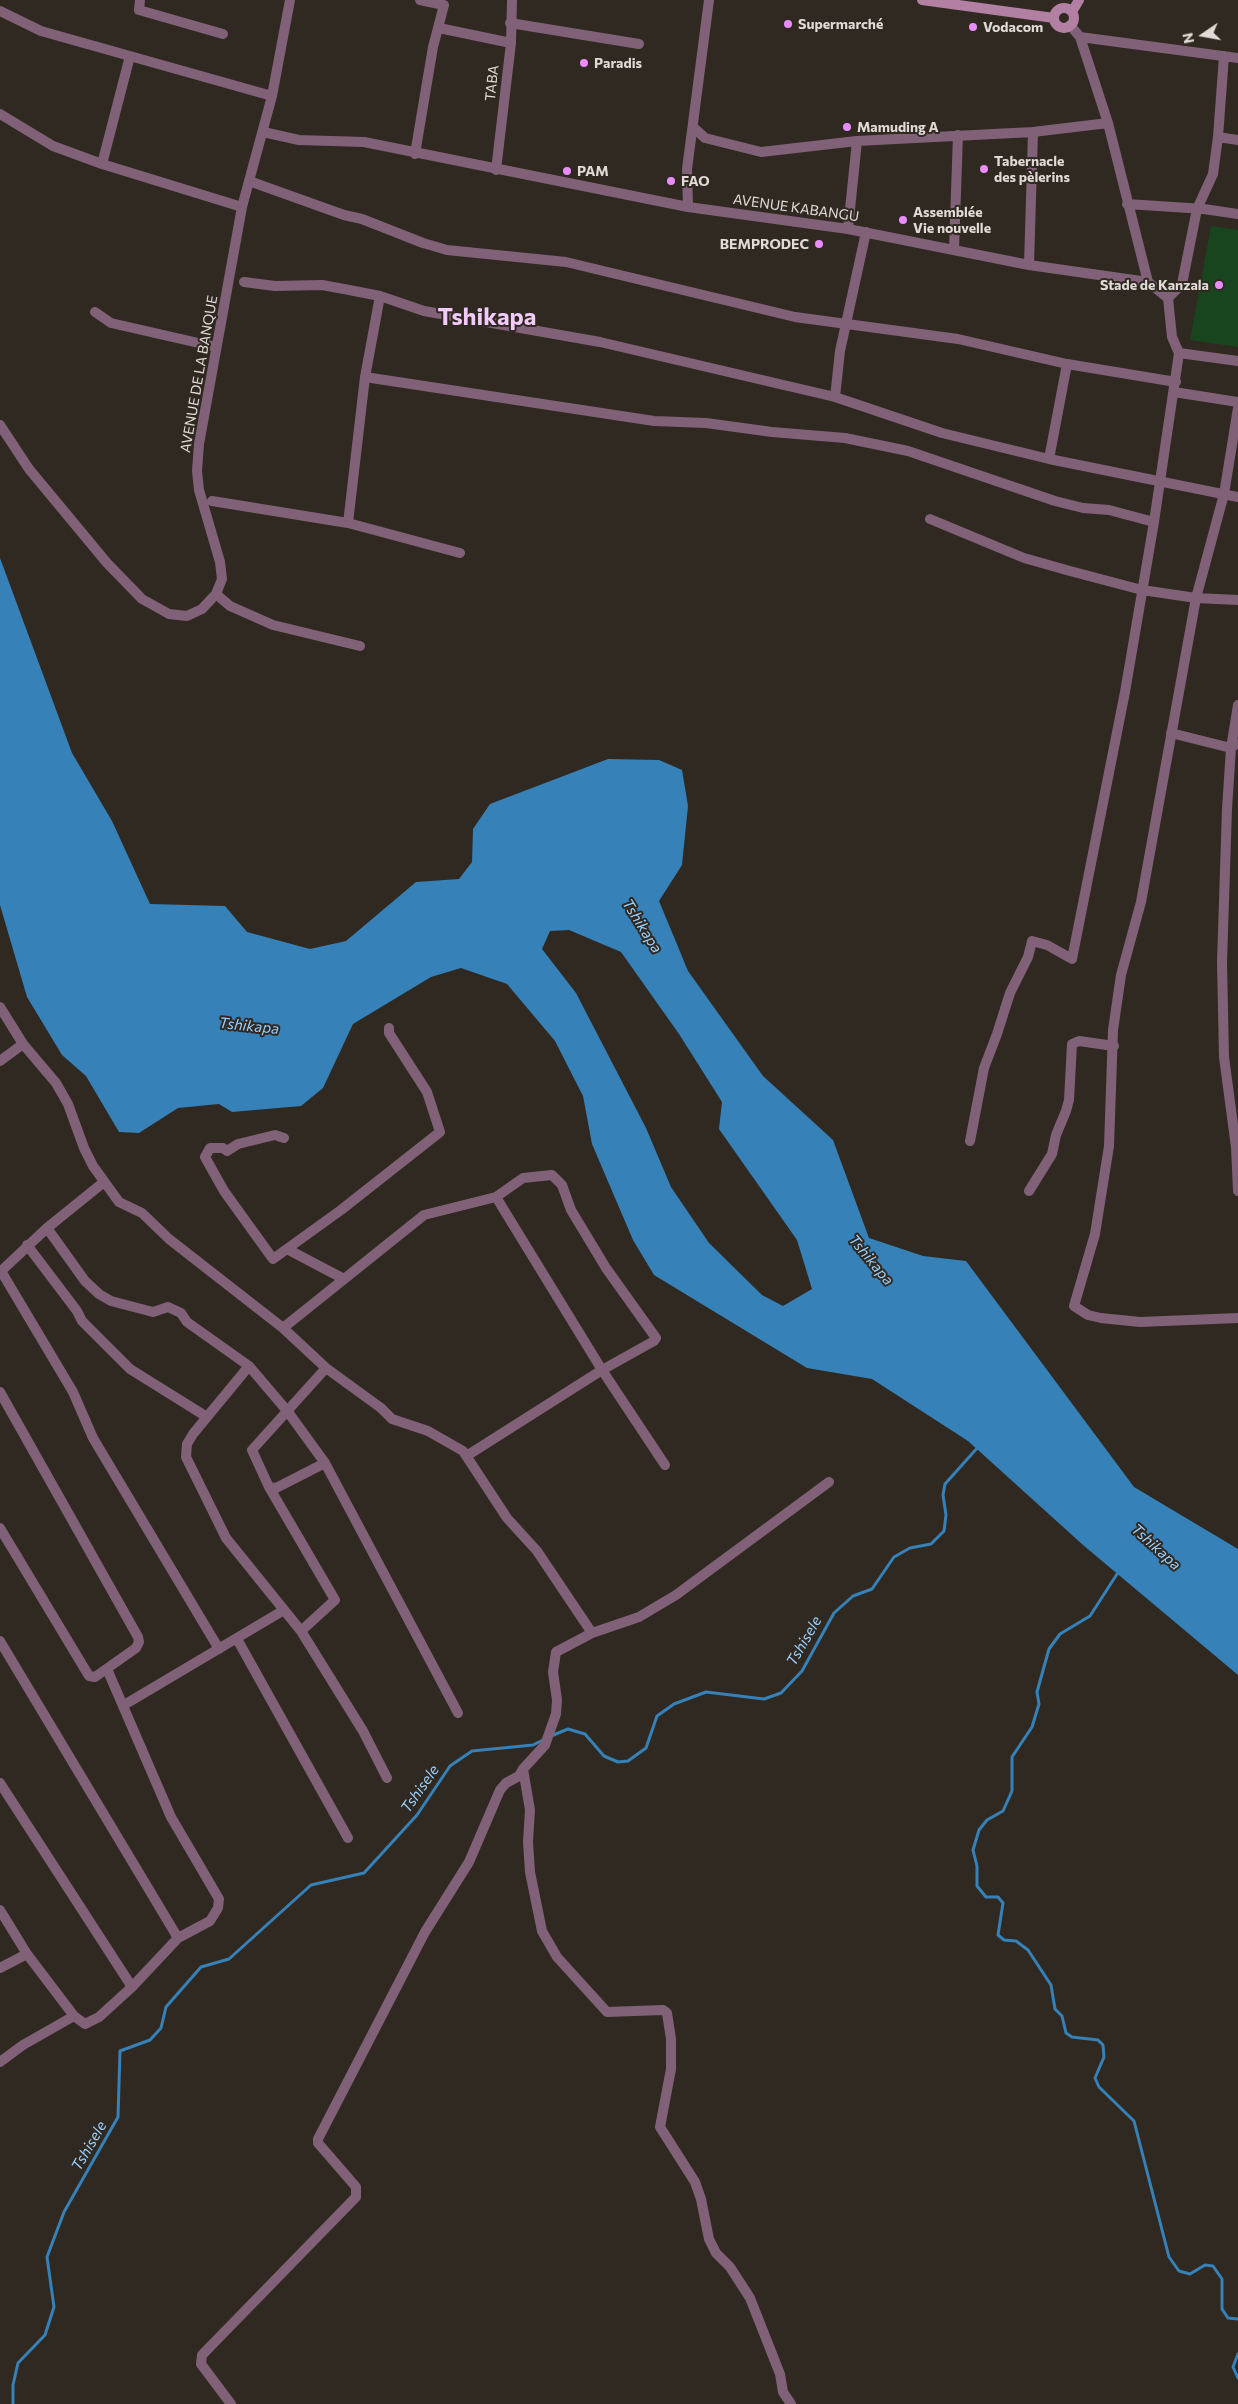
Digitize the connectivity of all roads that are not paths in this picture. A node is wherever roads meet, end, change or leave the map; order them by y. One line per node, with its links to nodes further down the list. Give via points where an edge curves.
1 (140, 0): 14 (street, via 139,10)
2 (290, 0): 21 (street, AVENUE DE LA BANQUE)
3 (420, 0): 13 (street, via 444,5)
4 (512, 0): 11 (street, TABA)
5 (709, 0): 24 (street)
6 (922, 0): 10 (main road)
7 (1079, 0): 9 (main road)
8 (0, 11): 18 (street, via 41,31)
9 (1072, 12): 10 (main road, via 1059,10); 12 (main road, via 1073,22)
10 (1054, 18): 12 (main road, via 1058,26 1066,28)
11 (510, 23): 16 (street, TABA); 17 (street)
12 (1070, 25): 15 (street)
13 (439, 28): 16 (street); 31 (street)
14 (223, 34)
15 (1080, 37): 19 (street); 23 (street)
16 (511, 43): 33 (street, TABA)
17 (639, 44)
18 (130, 56): 21 (street); 32 (street)
19 (1224, 56): 20 (street); 28 (street)
20 (1238, 58)
21 (272, 96): 25 (street, AVENUE DE LA BANQUE)
22 (0, 114): 32 (street, via 53,146)
23 (1108, 123): 26 (street); 35 (street)
24 (693, 127): 30 (street, via 705,138 761,152); 37 (street, via 687,169)
25 (263, 132): 31 (street, AVENUE KABANGU, via 298,140 364,142); 34 (street, AVENUE DE LA BANQUE)
26 (1033, 132): 27 (street); 43 (street)
27 (958, 135): 30 (street); 42 (street)
28 (1218, 137): 29 (street); 38 (street, via 1213,174)
29 (1238, 140)
30 (857, 141): 40 (street)
31 (414, 154): 33 (street, AVENUE KABANGU)
32 (102, 164): 36 (street)
33 (496, 170): 37 (street, AVENUE KABANGU)
34 (249, 180): 36 (street, AVENUE DE LA BANQUE); 49 (street, via 447,250 566,262 795,316)
35 (1127, 204): 38 (street); 45 (street)
36 (242, 207): 50 (street, AVENUE DE LA BANQUE, via 231,280)
37 (688, 207): 40 (street, AVENUE KABANGU)
38 (1197, 209): 39 (street); 47 (street, via 1182,284)
39 (1238, 214)
40 (848, 229): 41 (street, AVENUE KABANGU)
41 (866, 232): 42 (street, AVENUE KABANGU); 49 (street)
42 (954, 249): 43 (street, AVENUE KABANGU)
43 (1029, 265): 45 (street, AVENUE KABANGU)
44 (244, 282): 46 (street, via 275,286 322,285)
45 (1148, 282): 47 (street)
46 (380, 296): 54 (street); 56 (street, via 424,311 600,342)
47 (1168, 298): 51 (street, via 1172,337)
48 (95, 312): 50 (street, via 111,323)
49 (846, 324): 53 (street, via 958,339); 56 (street)
50 (216, 347): 70 (street, AVENUE DE LA BANQUE, via 197,471 198,490 220,562 222,579)
51 (1178, 353): 52 (street); 55 (street)
52 (1238, 361)
53 (1067, 364): 55 (street); 60 (street)
54 (365, 377): 66 (street, via 654,421 845,438 908,451 1055,501); 67 (street)
55 (1175, 387): 57 (street); 61 (street)
56 (835, 397): 60 (street, via 942,433)
57 (1238, 402)
58 (1238, 408): 62 (street)
59 (0, 425): 70 (street, via 29,469 107,563 142,599 169,614 187,616 202,609)
60 (1049, 459): 61 (street)
61 (1160, 482): 62 (street); 66 (street)
62 (1224, 494): 63 (street); 71 (street)
63 (1238, 497)
64 (212, 501): 67 (street)
65 (930, 519): 69 (street, via 1024,558)
66 (1154, 522): 69 (street)
67 (348, 523): 68 (street)
68 (460, 553)
69 (1142, 590): 71 (street); 83 (street, via 1109,778 1072,959 1047,944 1032,941 984,1068)
70 (216, 594): 73 (street, via 230,606 273,625)
71 (1196, 598): 72 (street); 75 (street)
72 (1238, 600)
73 (360, 646)
74 (1238, 705): 76 (street)
75 (1171, 733): 76 (street); 80 (street, via 1141,902 1121,976 1113,1030)
76 (1235, 746): 86 (street, via 1222,962 1224,1057 1236,1147)
77 (0, 1007): 79 (street)
78 (389, 1028): 90 (street, via 389,1033 427,1092 440,1132)
79 (24, 1044): 81 (street); 84 (street, via 68,1104 84,1148)
80 (1114, 1046): 85 (street, via 1079,1041 1072,1044 1065,1117 1056,1135 1052,1154); 93 (street, via 1110,1146 1095,1234 1074,1306 1088,1315 1140,1322)
81 (0, 1061)
82 (284, 1138): 90 (street, via 275,1135 238,1144 227,1151 210,1148 204,1157 273,1259)
83 (970, 1140)
84 (104, 1182): 88 (street); 94 (street, via 118,1202 142,1213 176,1245)
85 (1029, 1191)
86 (1238, 1191)
87 (496, 1197): 92 (street, via 424,1215); 97 (street); 97 (street, via 523,1178 552,1175 562,1185 570,1210 606,1268 655,1336 654,1341)
88 (48, 1228): 89 (street); 95 (street, via 85,1281 99,1294 152,1312 168,1307 181,1313 187,1322)
89 (28, 1245): 91 (street); 100 (street, via 78,1311 82,1321 130,1369)
90 (287, 1249): 92 (street)
91 (0, 1271): 112 (street, via 73,1392 93,1438)
92 (344, 1279): 94 (street)
93 (1238, 1318)
94 (283, 1328): 96 (street)
95 (249, 1366): 99 (street); 100 (street)
96 (326, 1368): 99 (street); 101 (street, via 392,1419 428,1431)
97 (602, 1370): 101 (street); 103 (street)
98 (0, 1392): 113 (street, via 138,1637 136,1648)
99 (288, 1412): 102 (street); 105 (street, via 252,1450)
100 (207, 1417): 107 (street, via 187,1444 186,1457 226,1538)
101 (468, 1455): 109 (street, via 507,1518 537,1551)
102 (325, 1463): 105 (street, via 276,1488); 115 (street)
103 (665, 1465)
104 (828, 1482): 109 (street, via 676,1595 639,1617)
105 (269, 1487): 108 (street, via 335,1600)
106 (0, 1528): 113 (street, via 89,1676 95,1677)
107 (284, 1610): 108 (street); 110 (street)
108 (301, 1631): 117 (street, via 363,1731)
109 (592, 1633): 116 (street, via 556,1652 553,1672 556,1714 545,1745)
110 (238, 1638): 112 (street); 119 (street)
111 (0, 1641): 121 (street)
112 (219, 1649): 114 (street)
113 (107, 1669): 114 (street)
114 (124, 1705): 121 (street, via 172,1817 219,1900 210,1921)
115 (458, 1713)
116 (523, 1769): 127 (street, via 500,1790 470,1862 425,1932 318,2138 318,2143 356,2187 356,2197 202,2355 201,2364); 128 (street, via 530,1810 530,1872 542,1931 556,1957 607,2012 663,2010 667,2013 671,2069 660,2127 695,2182 713,2246 750,2298)
117 (387, 1778)
118 (0, 1783): 124 (street)
119 (348, 1838)
120 (0, 1910): 122 (street)
121 (178, 1938): 124 (street)
122 (27, 1954): 123 (street); 125 (street)
123 (0, 1968)
124 (132, 1988): 125 (street, via 89,2023 85,2024)
125 (74, 2016): 126 (street)
126 (0, 2062)
127 (231, 2404)
128 (790, 2404)

